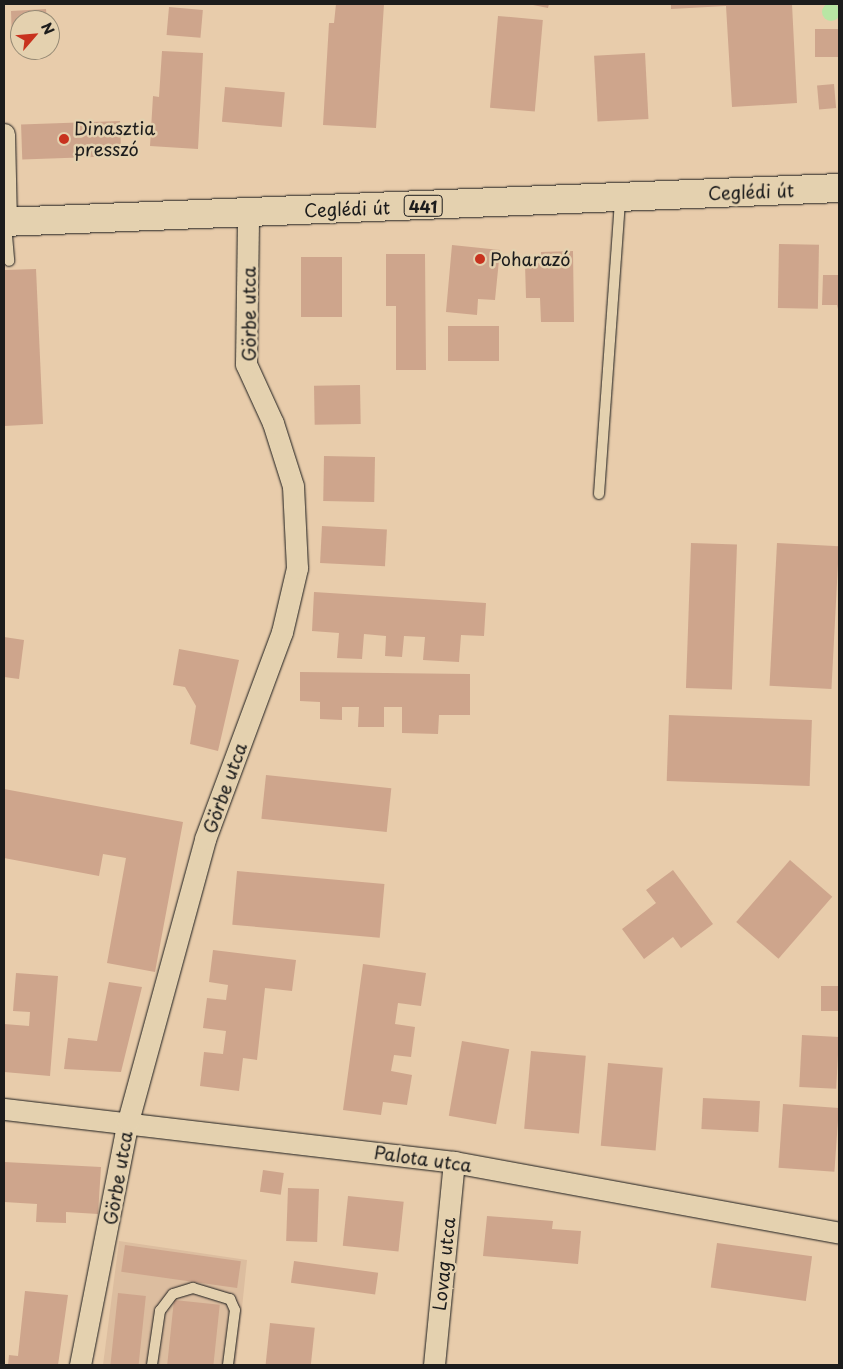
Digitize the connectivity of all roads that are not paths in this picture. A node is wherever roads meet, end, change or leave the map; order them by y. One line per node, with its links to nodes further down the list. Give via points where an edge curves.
1 (4, 134): 5 (street)
2 (839, 188): 3 (main road, Ceglédi út / 441)
3 (620, 197): 4 (main road, Ceglédi út / 441); 7 (lane)
4 (248, 213): 5 (main road, Ceglédi út / 441); 9 (street, Görbe utca, via 246,364 273,423 293,486 297,568 282,632 205,839)
5 (5, 222): 6 (lane)
6 (9, 260)
7 (599, 494)
8 (4, 1109): 9 (street, Palota utca)
9 (128, 1121): 10 (street, Palota utca); 12 (street, Görbe utca)
10 (454, 1162): 11 (street, Palota utca); 15 (street, Lovag utca)
11 (839, 1233)
12 (80, 1365)
13 (152, 1365): 14 (lane, via 160,1311 173,1294 193,1288 230,1299 235,1310)
14 (228, 1365)
15 (434, 1365)

